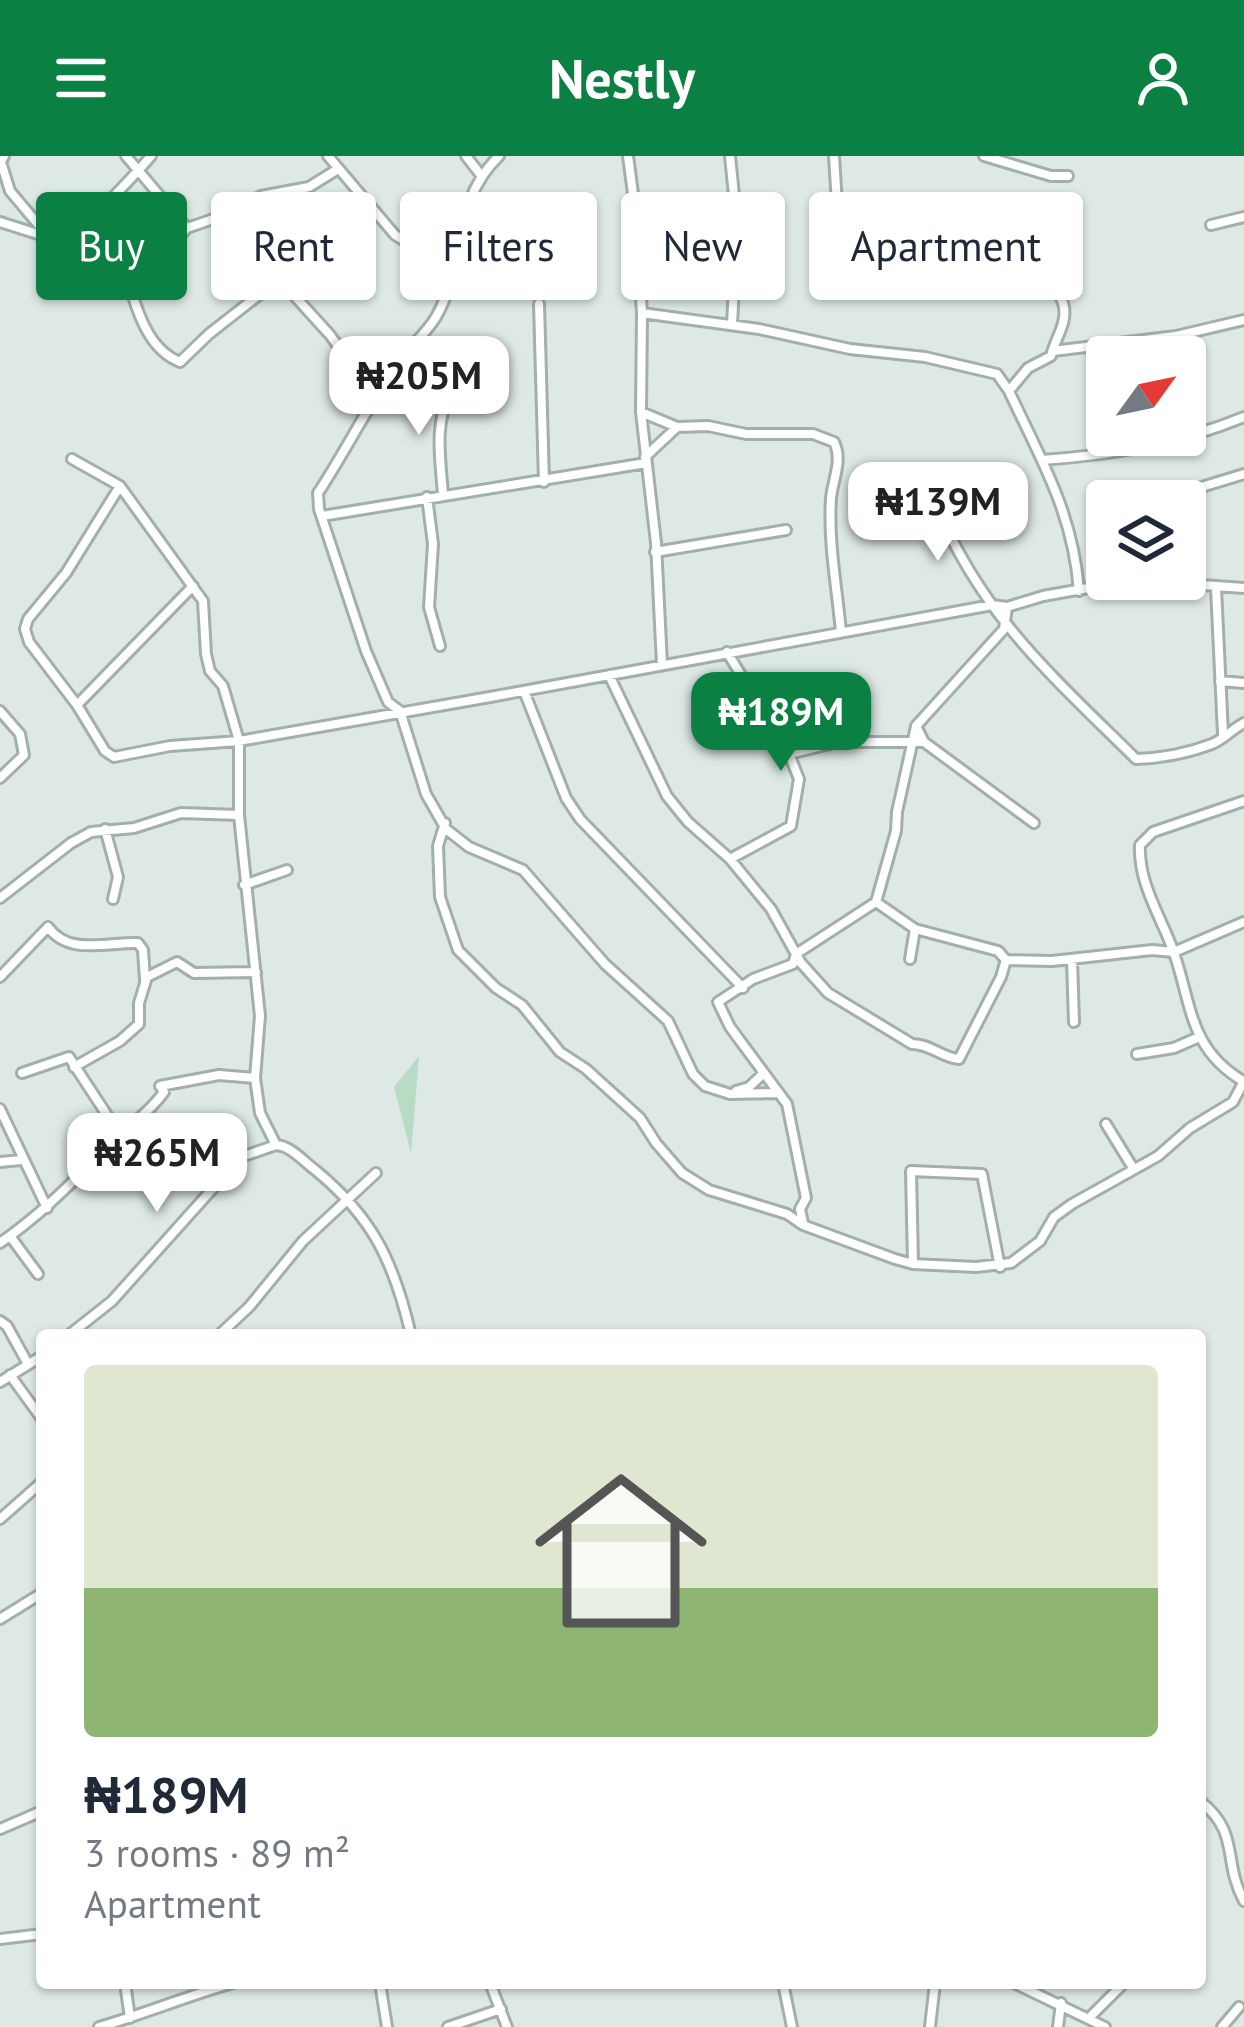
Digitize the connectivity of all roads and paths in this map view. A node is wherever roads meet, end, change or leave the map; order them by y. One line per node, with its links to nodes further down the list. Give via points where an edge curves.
1 (4, 156): 11 (street, via 10,191 50,239 71,247)
2 (126, 156): 11 (street)
3 (151, 156): 11 (street)
4 (328, 156): 12 (street)
5 (466, 156): 13 (street)
6 (499, 156): 13 (street)
7 (628, 156): 29 (street)
8 (730, 156): 31 (street)
9 (834, 156): 32 (street, via 840,253 896,251 1030,276 1064,304)
10 (984, 156): 14 (street)
11 (140, 170): 21 (street)
12 (338, 170): 15 (street); 23 (street)
13 (481, 174): 16 (street)
14 (1068, 176)
15 (283, 192)
16 (473, 192)
17 (1244, 217): 20 (street)
18 (211, 220): 21 (street)
19 (0, 222): 22 (street)
20 (1210, 225)
21 (188, 228)
22 (36, 233)
23 (400, 238)
24 (134, 300): 25 (street, via 166,357 180,362)
25 (252, 300)
26 (297, 300): 38 (street)
27 (442, 300): 33 (street, via 436,319)
28 (539, 304): 47 (street)
29 (642, 313): 31 (street); 40 (street)
30 (1244, 320): 32 (street)
31 (732, 325): 34 (street, via 954,362)
32 (1053, 351): 35 (street)
33 (401, 358): 38 (street); 39 (street)
34 (1002, 380): 35 (street); 36 (street)
35 (1016, 382): 36 (street)
36 (1009, 391): 45 (street)
37 (451, 394): 39 (street)
38 (375, 398): 53 (street, via 318,493)
39 (443, 406): 50 (street)
40 (641, 412): 42 (street); 44 (street)
41 (1244, 417): 45 (street, via 1194,438)
42 (677, 427): 44 (street); 63 (street, via 835,442 831,538)
43 (72, 458): 49 (street)
44 (645, 460): 47 (street); 55 (street)
45 (1041, 460): 59 (street, via 1063,504)
46 (1244, 474): 48 (street)
47 (544, 482): 50 (street)
48 (1206, 485)
49 (120, 486): 56 (street); 71 (street, via 25,629)
50 (443, 495): 51 (street)
51 (428, 497): 53 (street); 64 (street, via 429,607)
52 (933, 497): 60 (street, via 963,565)
53 (322, 516): 73 (street, via 366,650 388,702)
54 (786, 530): 55 (street)
55 (655, 552): 66 (street)
56 (193, 586): 71 (street); 79 (street, via 203,602 210,670)
57 (1216, 588): 58 (street); 59 (street, via 1133,580); 68 (street)
58 (1244, 588)
59 (1078, 591): 61 (street)
60 (992, 605): 61 (street); 62 (street); 63 (street)
61 (1006, 607): 62 (street)
62 (1007, 623): 76 (street); 77 (street, via 1031,658 1136,760 1180,757)
63 (842, 632): 65 (street)
64 (440, 646)
65 (727, 652): 66 (street); 82 (street)
66 (662, 665): 67 (street)
67 (608, 675): 70 (street); 89 (street, via 667,796)
68 (1220, 681): 69 (street); 77 (street)
69 (1244, 683)
70 (524, 691): 73 (street); 105 (street, via 580,819)
71 (77, 705): 79 (street, via 114,757)
72 (0, 711): 83 (street, via 25,744)
73 (400, 711): 79 (street); 86 (street, via 426,794)
74 (819, 711): 81 (street)
75 (1244, 723): 77 (street)
76 (916, 726): 78 (street); 80 (street)
77 (1222, 734)
78 (912, 740): 80 (street); 81 (street); 94 (street)
79 (239, 741): 85 (street)
80 (924, 742): 87 (street)
81 (828, 743): 82 (street)
82 (789, 754): 89 (street, via 799,779 791,826)
83 (0, 778)
84 (1244, 801): 97 (street, via 1153,832 1140,845)
85 (238, 815): 88 (street, via 181,813); 91 (street)
86 (445, 823): 115 (street, via 469,847 523,870 668,1022 693,1074); 126 (street, via 440,897 458,950 640,1118 682,1173)
87 (1034, 823)
88 (105, 829): 92 (street, via 71,843); 93 (street, via 118,878)
89 (730, 859): 98 (street)
90 (287, 870): 91 (street)
91 (244, 885): 102 (street)
92 (0, 898)
93 (112, 899)
94 (876, 902): 96 (street); 98 (street)
95 (1244, 922): 97 (street)
96 (915, 929): 99 (street); 101 (street)
97 (1174, 952): 100 (street); 107 (street)
98 (796, 954): 101 (street, via 828,993 949,1059 965,1053); 105 (street, via 793,964)
99 (910, 959)
100 (1072, 959): 101 (street); 106 (street)
101 (1006, 960)
102 (256, 971): 104 (street, via 194,973 177,962 147,977); 112 (street)
103 (0, 977): 104 (street, via 48,927 71,946 140,944)
104 (145, 987): 109 (street, via 139,1024)
105 (743, 988): 110 (street, via 718,1005)
106 (1074, 1022)
107 (1199, 1037): 108 (street); 113 (street)
108 (1137, 1054)
109 (74, 1067): 111 (street, via 69,1057); 118 (street)
110 (764, 1072): 114 (street); 115 (street)
111 (22, 1073)
112 (255, 1078): 118 (street, via 168,1082 153,1108); 119 (street)
113 (1244, 1081): 122 (street, via 1234,1102)
114 (779, 1093): 115 (street); 126 (street, via 806,1198)
115 (729, 1094)
116 (0, 1109): 120 (street)
117 (1106, 1124): 122 (street)
118 (120, 1135): 125 (street)
119 (276, 1144): 124 (street); 133 (street, via 242,1157 112,1301)
120 (21, 1160): 121 (street); 125 (street)
121 (0, 1162)
122 (1133, 1168): 130 (street, via 1054,1217 1040,1241)
123 (376, 1173): 124 (street)
124 (349, 1199): 134 (street); 135 (street, via 380,1242)
125 (47, 1208): 127 (street)
126 (803, 1225): 129 (street)
127 (10, 1235): 128 (street); 131 (street)
128 (0, 1243)
129 (913, 1264): 130 (street); 130 (street, via 911,1171 982,1174)
130 (1000, 1267)
131 (38, 1274)
132 (0, 1321): 137 (street)
133 (77, 1329)
134 (225, 1329)
135 (409, 1329)
136 (36, 1359): 137 (street)
137 (28, 1364): 138 (street)
138 (10, 1375): 139 (street); 140 (street)
139 (0, 1382)
140 (36, 1411)
141 (36, 1487): 142 (street)
142 (0, 1520)
143 (36, 1597): 144 (street)
144 (0, 1619)
145 (1206, 1806): 149 (street, via 1227,1832)
146 (0, 1814): 148 (street)
147 (36, 1814): 148 (street)
148 (4, 1827)
149 (1243, 1899)
150 (36, 1935): 151 (street)
151 (0, 1939)
152 (127, 1989): 163 (street)
153 (210, 1989): 163 (street)
154 (381, 1989): 167 (street)
155 (493, 1989): 162 (street)
156 (784, 1989): 170 (street)
157 (934, 1989): 171 (street)
158 (1028, 1989): 160 (street)
159 (1118, 1989): 164 (street)
160 (1061, 2003): 164 (street); 172 (street)
161 (1239, 2007): 174 (street)
162 (501, 2009): 168 (street); 169 (street)
163 (135, 2017): 165 (street); 166 (street)
164 (1090, 2018): 173 (street)
165 (99, 2027)
166 (143, 2027)
167 (387, 2027)
168 (448, 2027)
169 (507, 2027)
170 (792, 2027)
171 (930, 2027)
172 (1058, 2027)
173 (1105, 2027)
174 (1222, 2027)

